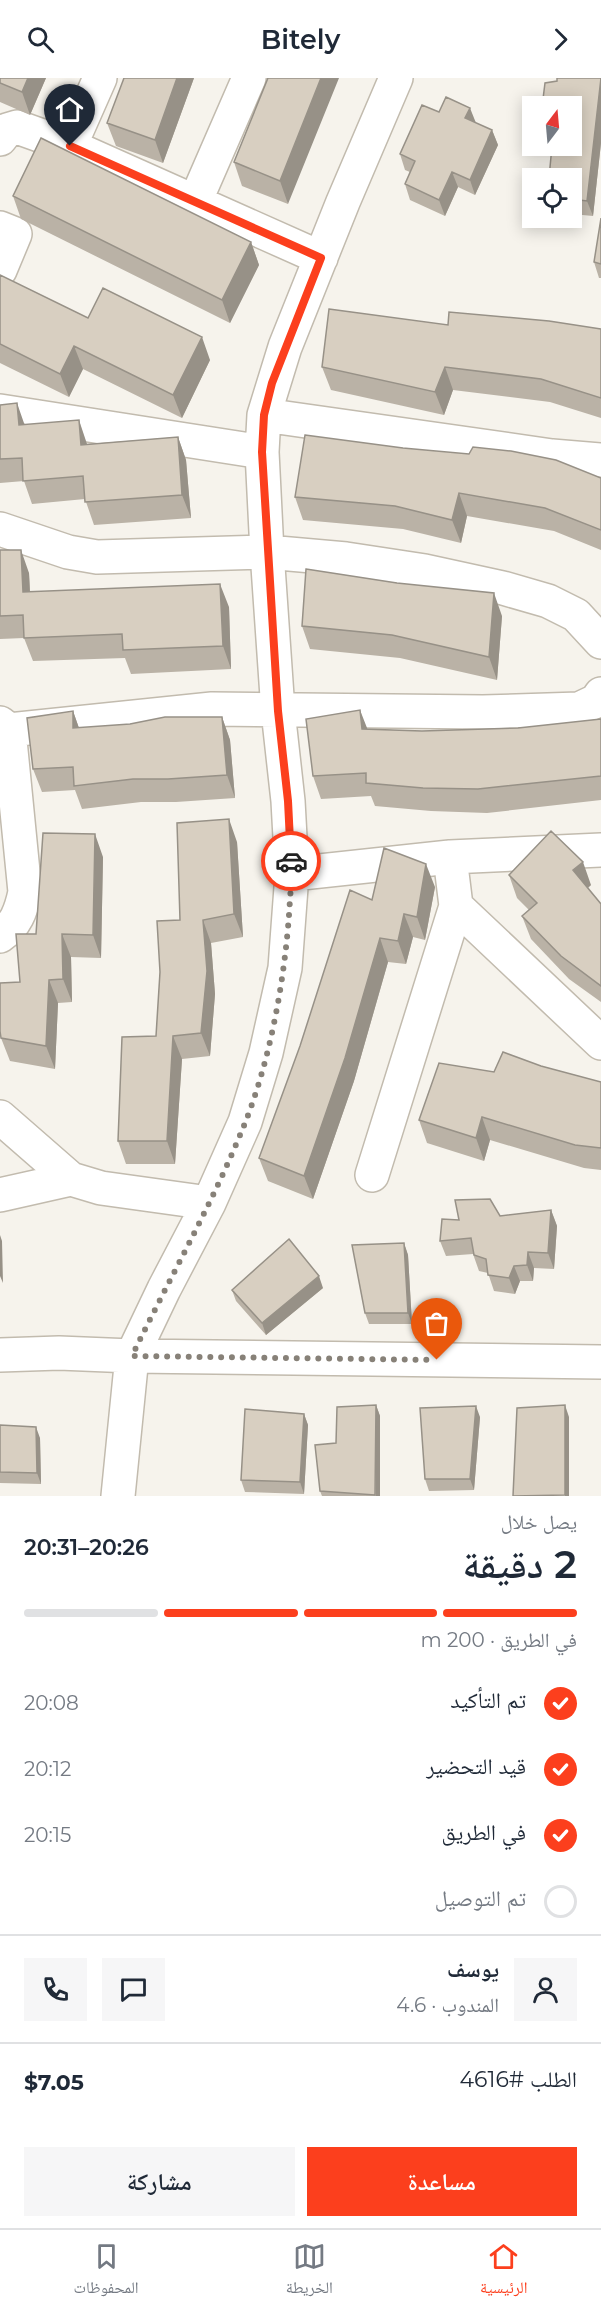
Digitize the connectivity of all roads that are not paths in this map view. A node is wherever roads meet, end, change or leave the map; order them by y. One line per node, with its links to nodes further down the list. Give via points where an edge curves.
1 (100, 78): 5 (street)
2 (249, 78): 6 (street)
3 (396, 78): 8 (street)
4 (0, 139): 5 (street, via 7,130 18,127)
5 (70, 146): 6 (street)
6 (195, 202): 8 (street)
7 (0, 228): 9 (street, via 15,234)
8 (321, 258): 11 (street, via 281,357)
9 (0, 270)
10 (0, 411): 12 (street)
11 (264, 415): 12 (street); 13 (street)
12 (262, 452): 15 (street)
13 (601, 460)
14 (0, 529): 15 (street, via 68,552 97,557)
15 (267, 552): 16 (street, via 346,559 514,591 576,615); 18 (street)
16 (601, 642)
17 (601, 694): 18 (street, via 579,709)
18 (278, 711): 19 (street, via 212,709); 23 (street)
19 (5, 727): 24 (street)
20 (601, 850): 21 (street)
21 (450, 857): 23 (street); 25 (street)
22 (0, 870): 24 (street)
23 (292, 874): 32 (street, via 285,968 266,1053 245,1122)
24 (25, 892): 26 (street, via 11,928)
25 (456, 906): 27 (street); 29 (street)
26 (0, 936)
27 (601, 1043)
28 (0, 1117): 30 (street)
29 (372, 1176)
30 (71, 1179): 31 (street); 32 (street, via 101,1188)
31 (0, 1195)
32 (209, 1203): 34 (street)
33 (0, 1354): 34 (street)
34 (132, 1356): 35 (street); 36 (street)
35 (601, 1362)
36 (118, 1496)

